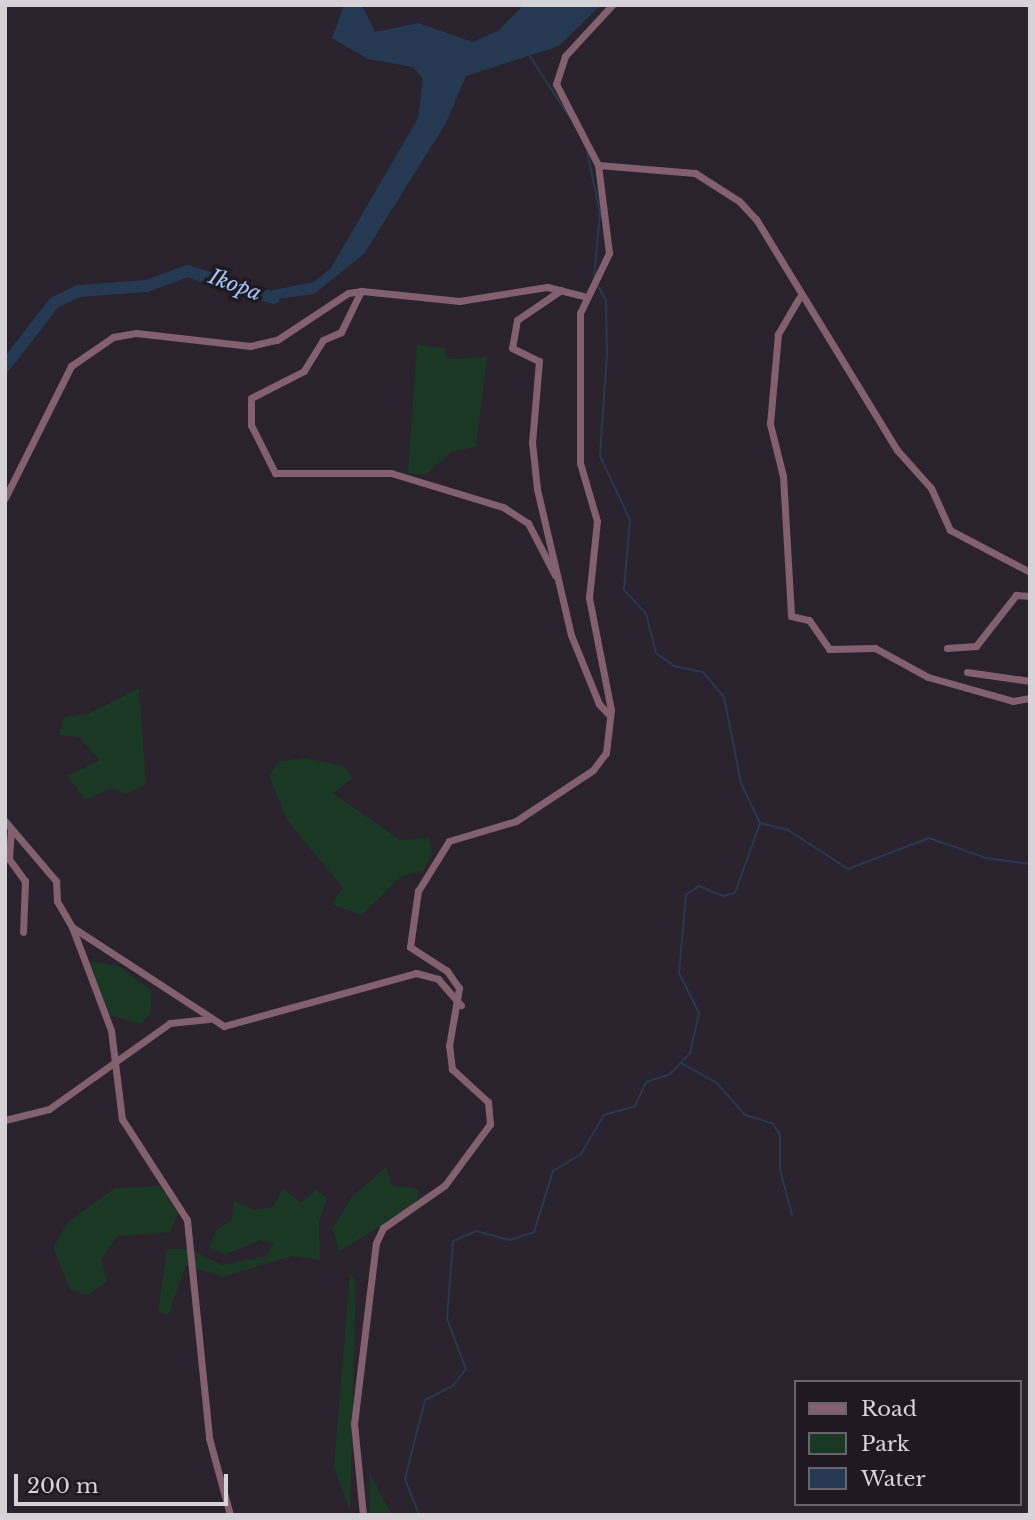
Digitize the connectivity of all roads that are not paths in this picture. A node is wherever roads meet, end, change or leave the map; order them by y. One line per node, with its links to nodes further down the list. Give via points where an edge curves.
1 (612, 5): 2 (street, via 556,72 556,84)
2 (598, 164): 5 (street, via 609,253 600,277); 6 (street, via 710,178 756,219)
3 (561, 290): 4 (street, via 459,301); 5 (street); 9 (street, via 517,320 512,348 539,361 532,442)
4 (362, 291): 7 (street, via 264,343 224,348 136,333 91,348 71,366); 9 (street, via 341,332 323,340 304,371 251,398 251,425 275,473 391,473 503,507 528,523)
5 (585, 295): 15 (street, via 579,463 597,521 589,598)
6 (799, 298): 8 (street, via 897,450 926,480 950,530); 14 (street, via 778,334 770,424 783,476 791,616 809,620 829,649 875,648 928,677 1013,701)
7 (5, 498)
8 (1030, 572)
9 (555, 575): 15 (street, via 571,635 599,704)
10 (1030, 596): 11 (street, via 1016,595 976,646)
11 (947, 648)
12 (967, 673): 13 (street)
13 (1030, 681)
14 (1030, 698)
15 (610, 716): 20 (street, via 606,753 593,770 516,821 449,841 432,862 418,891 410,947 447,971 459,988)
16 (5, 821): 17 (street)
17 (11, 830): 18 (street, via 56,881 57,901); 19 (street, via 9,859 25,881)
18 (72, 927): 21 (street); 22 (street, via 102,993)
19 (23, 932)
20 (461, 1005): 21 (street, via 438,979 416,974 244,1024); 25 (street, via 449,1046 452,1069 488,1102 490,1124 446,1185 383,1228 376,1243 354,1424)
21 (211, 1019): 22 (street, via 170,1024)
22 (114, 1063): 23 (street, via 49,1109); 24 (street, via 122,1119 187,1220 209,1438)
23 (5, 1120)
24 (230, 1515)
25 (363, 1515)

